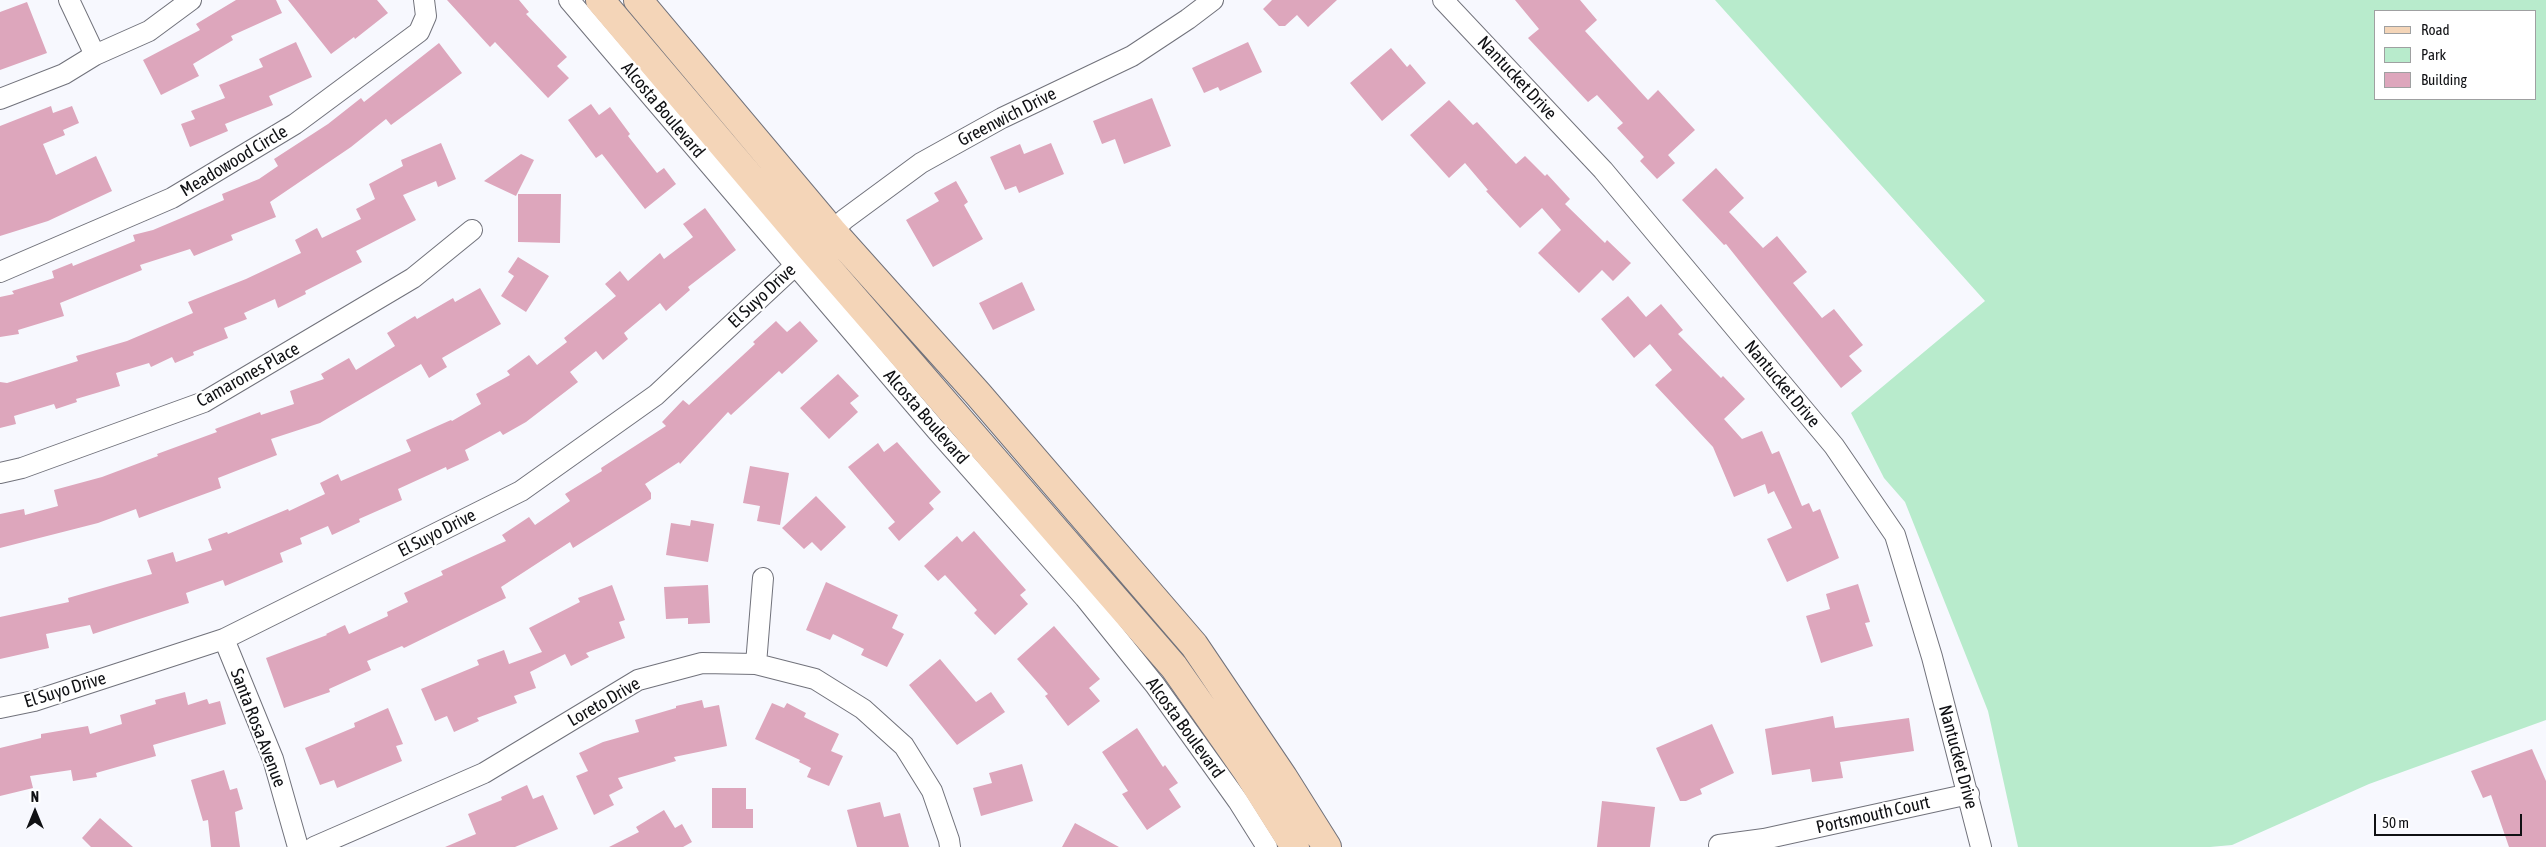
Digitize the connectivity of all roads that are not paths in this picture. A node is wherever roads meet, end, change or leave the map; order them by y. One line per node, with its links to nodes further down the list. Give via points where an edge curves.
1 (69, 0): 9 (street)
2 (191, 0): 9 (street, via 150,31)
3 (424, 0): 14 (street, Meadowood Circle, via 426,16 419,32 295,124 172,198)
4 (569, 0): 13 (street, Alcosta Boulevard)
5 (600, 0): 13 (main road, Alcosta Boulevard)
6 (638, 0): 12 (main road)
7 (1213, 0): 12 (street, Greenwich Drive, via 1132,56 1002,118 921,163)
8 (1443, 0): 20 (street, Nantucket Drive, via 1602,170 1834,446 1895,535)
9 (95, 55): 10 (street, via 64,74)
10 (0, 99)
11 (472, 230): 15 (street, Camarones Place, via 413,278 204,402 22,468)
12 (832, 231): 13 (street, Greenwich Drive); 27 (main road, via 978,394 1194,645)
13 (804, 257): 17 (street, El Suyo Drive, via 656,395 521,491); 25 (street, Alcosta Boulevard, via 937,431 1085,598 1154,685 1238,801); 26 (main road, Alcosta Boulevard, via 1174,667 1247,771)
14 (0, 272)
15 (0, 473)
16 (763, 578): 18 (street)
17 (224, 639): 19 (street, El Suyo Drive, via 34,701); 22 (street, Santa Rosa Avenue, via 273,759)
18 (756, 664): 23 (street, Loreto Drive, via 702,663 638,680 484,773); 24 (street, Loreto Drive, via 815,679 864,709 904,746 932,791)
19 (0, 708)
20 (1969, 794): 21 (street, Portsmouth Court, via 1764,839); 28 (street, Nantucket Drive)
21 (1719, 845)
22 (298, 847)
23 (314, 847)
24 (950, 847)
25 (1267, 847)
26 (1295, 847)
27 (1326, 847)
28 (1981, 847)

